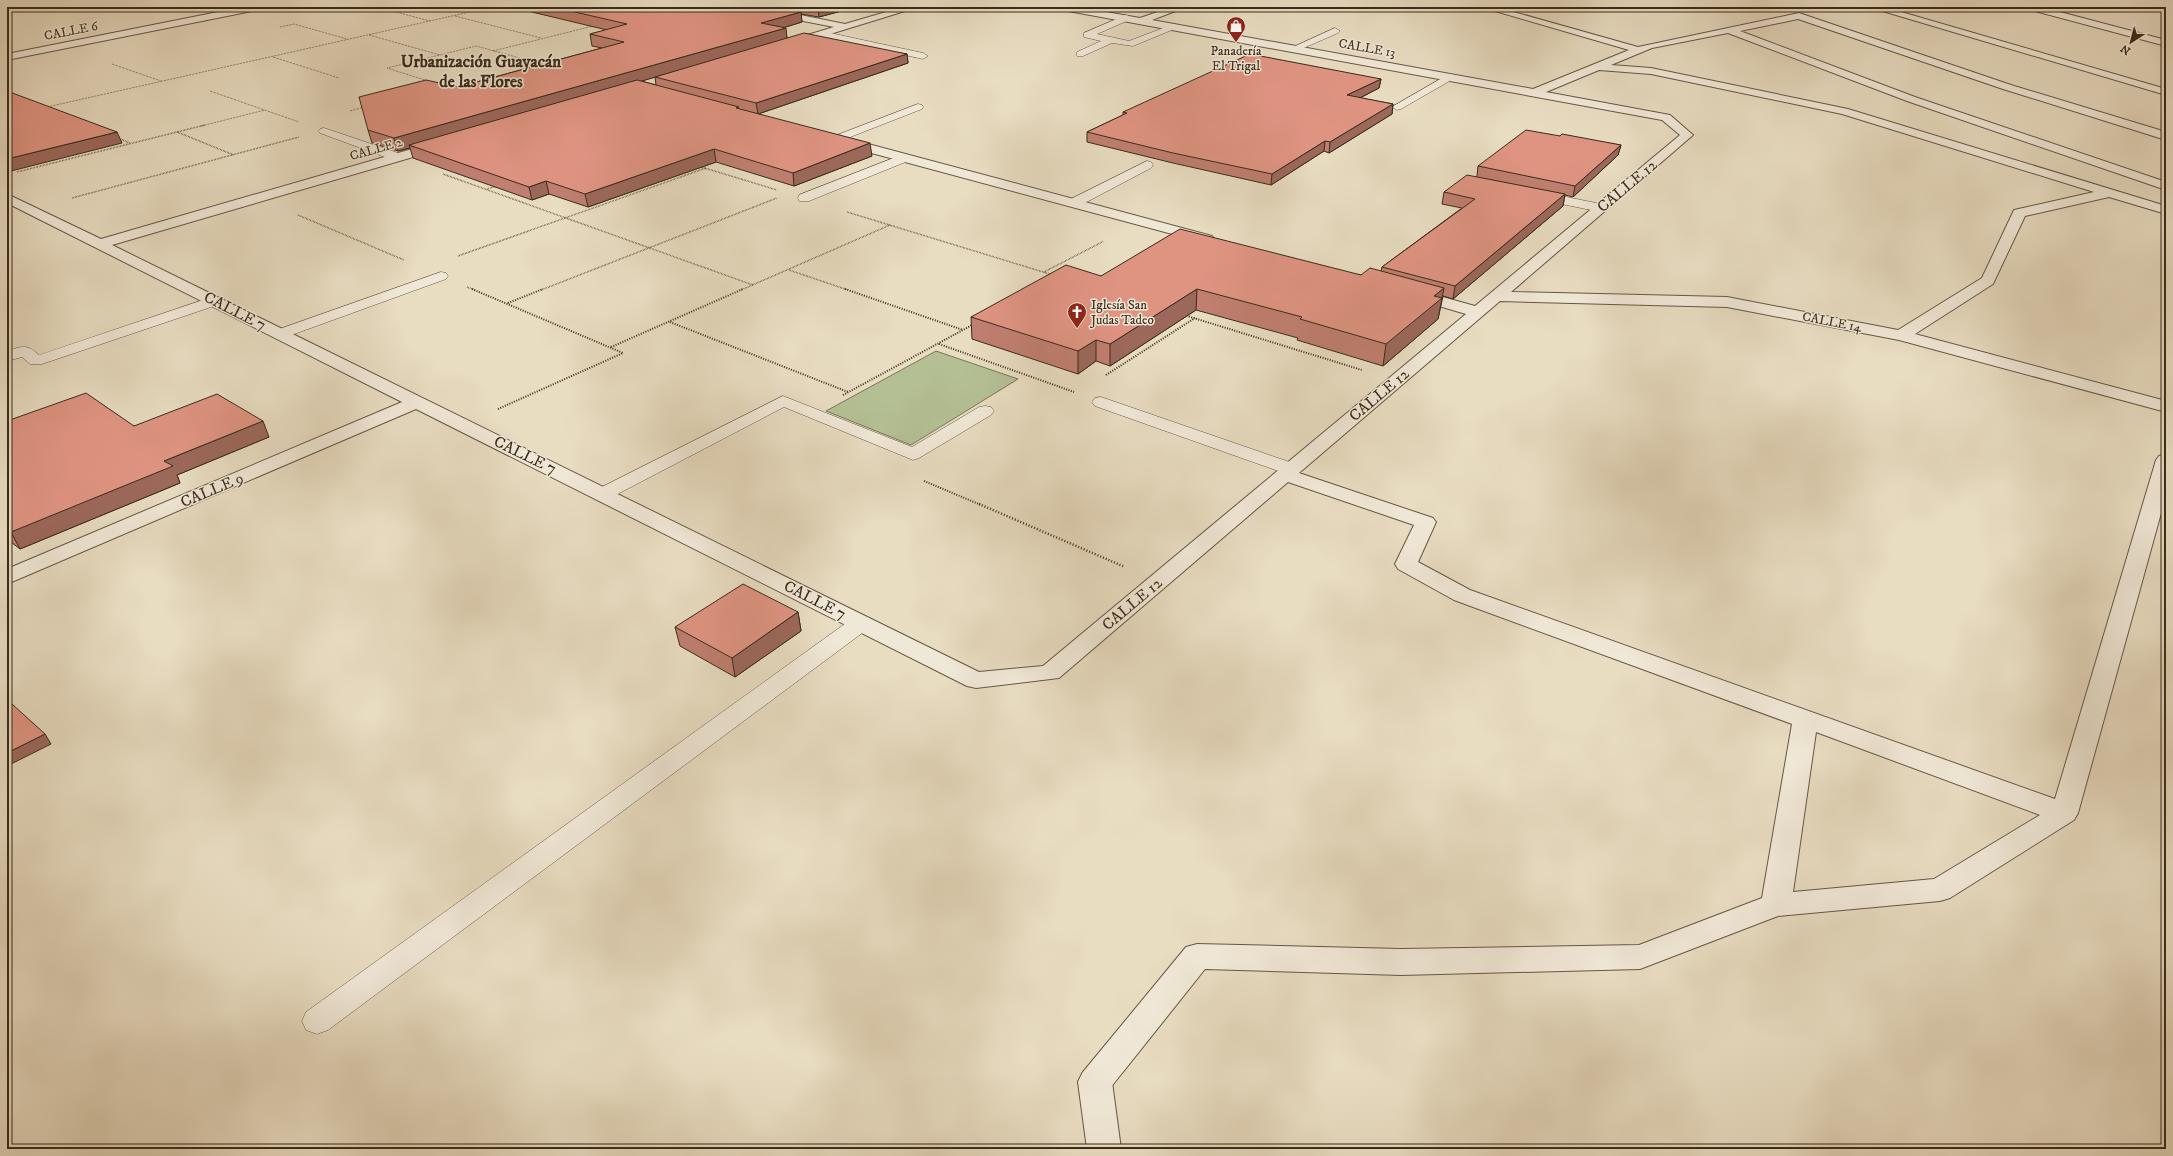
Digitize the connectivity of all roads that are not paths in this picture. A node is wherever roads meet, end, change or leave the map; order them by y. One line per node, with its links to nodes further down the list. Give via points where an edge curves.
1 (257, 7): 24 (street, CALLE 6)
2 (747, 7): 12 (street)
3 (913, 7): 12 (street)
4 (1063, 7): 10 (street, CALLE 13)
5 (1180, 7): 11 (street)
6 (1486, 7): 21 (street)
7 (1874, 7): 27 (street)
8 (2048, 7): 9 (street)
9 (2034, 8): 18 (street)
10 (1126, 18): 11 (street, CALLE 13); 17 (lane, via 1087,36)
11 (1140, 21): 13 (street, CALLE 13)
12 (844, 27): 16 (street)
13 (1174, 27): 17 (lane, via 1130,44); 20 (street, CALLE 13)
14 (1335, 30): 20 (lane)
15 (1729, 30): 21 (street); 34 (street, via 1799,16 2007,87); 40 (street, via 1911,99)
16 (821, 34): 19 (street); 23 (lane)
17 (1111, 40): 22 (lane)
18 (2166, 43)
19 (779, 46)
20 (1294, 49): 26 (street, CALLE 13)
21 (1639, 50): 25 (street)
22 (1080, 54)
23 (923, 56)
24 (7, 57)
25 (1598, 67): 28 (street); 42 (street, via 1651,71 1844,111)
26 (1449, 77): 28 (street, CALLE 13); 29 (lane)
27 (2166, 92)
28 (1534, 93): 31 (street, CALLE 13)
29 (1397, 106)
30 (918, 107): 35 (lane)
31 (1666, 117): 46 (street, CALLE 12, via 1687,135)
32 (324, 130): 37 (lane)
33 (821, 135): 35 (street)
34 (2166, 136)
35 (836, 139): 38 (street)
36 (450, 142): 37 (street, CALLE 2)
37 (397, 157): 49 (street, CALLE 2)
38 (904, 158): 44 (lane); 45 (street)
39 (1147, 165): 45 (lane)
40 (2166, 186)
41 (1526, 192): 46 (lane)
42 (2107, 193): 47 (street); 56 (street, via 2019,213 1988,281)
43 (7, 198): 49 (street, CALLE 7)
44 (804, 198)
45 (1074, 203): 48 (street)
46 (1601, 208): 52 (street, CALLE 12)
47 (2166, 210)
48 (1217, 242)
49 (99, 244): 53 (street, CALLE 7)
50 (441, 276): 55 (lane)
51 (1402, 291): 54 (street)
52 (1497, 296): 54 (street, CALLE 12); 56 (street, CALLE 14, via 1727,302)
53 (215, 301): 55 (street, CALLE 7); 57 (lane, via 36,361 26,350)
54 (1478, 312): 63 (street, CALLE 12)
55 (280, 334): 58 (street, CALLE 7)
56 (1901, 335): 60 (street, CALLE 14)
57 (7, 356)
58 (417, 402): 64 (street, CALLE 7); 65 (street, CALLE 9)
59 (1101, 402): 63 (lane)
60 (2166, 407)
61 (985, 410): 64 (lane, via 913,454 783,401)
62 (2166, 460): 69 (street)
63 (1288, 472): 67 (street, CALLE 12); 68 (street, via 1426,522 1406,564 1462,595)
64 (603, 494): 66 (street, CALLE 7)
65 (7, 577)
66 (861, 623): 67 (street, CALLE 7, via 976,680); 71 (lane)
67 (1050, 673)
68 (1805, 719): 69 (street); 70 (street)
69 (2064, 813): 70 (street, via 1940,890)
70 (1776, 905): 72 (street, via 1640,957 1401,962 1197,956 1095,1082)
71 (317, 1021)
72 (1104, 1149)

